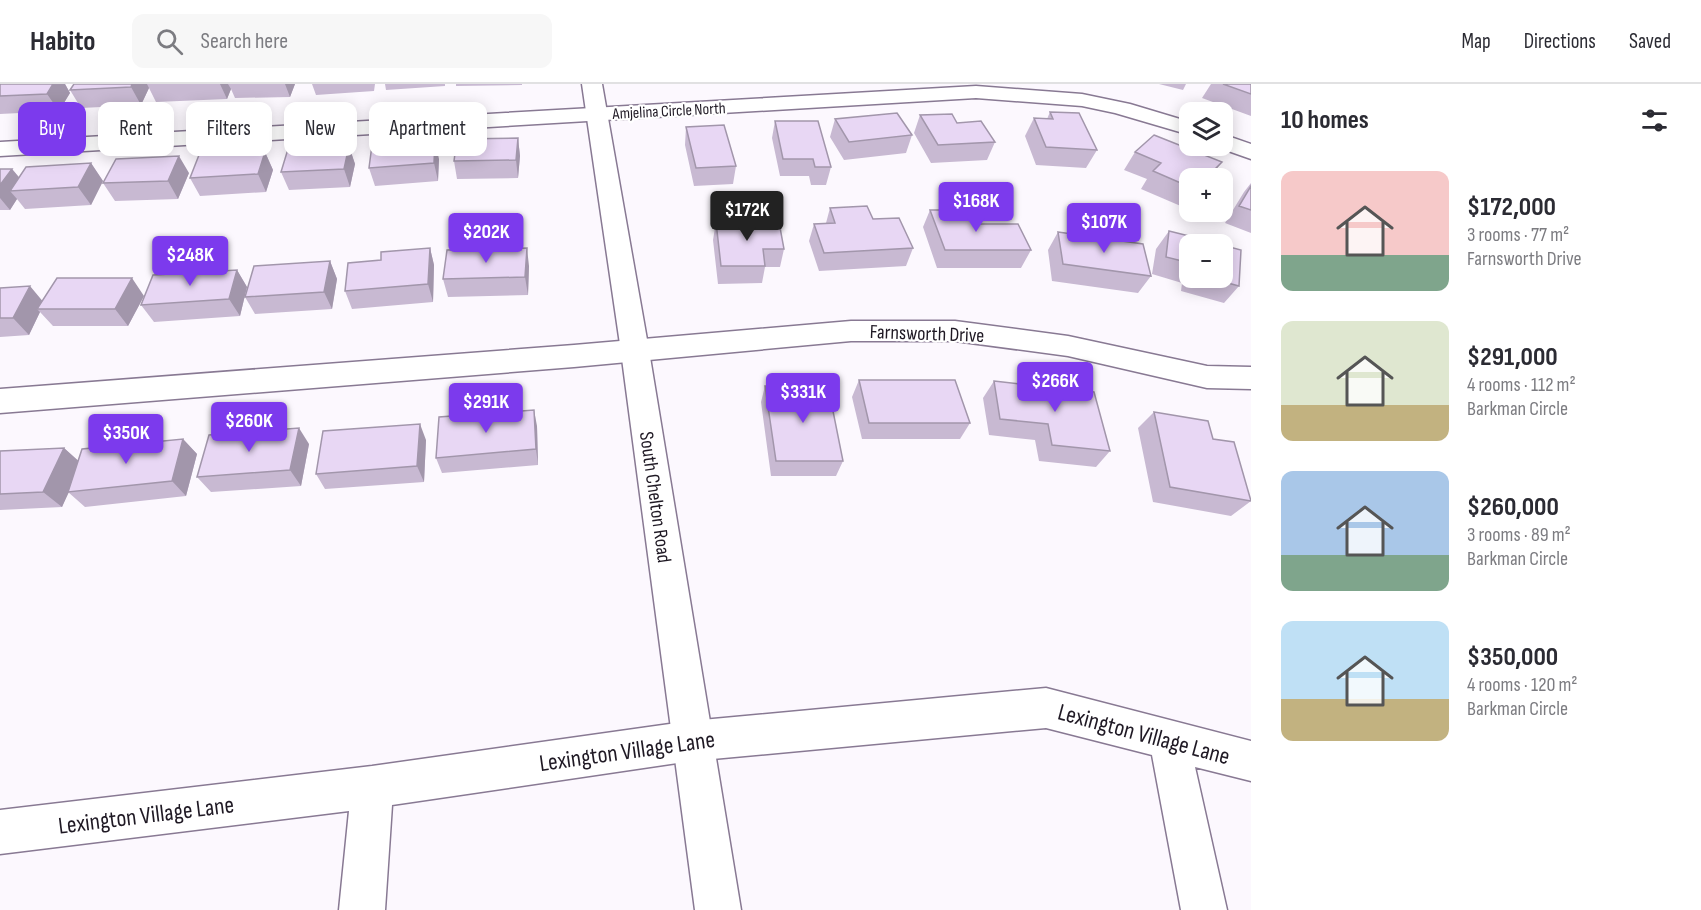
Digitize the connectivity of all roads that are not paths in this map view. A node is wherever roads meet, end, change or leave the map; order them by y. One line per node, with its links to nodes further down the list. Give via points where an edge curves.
1 (594, 99): 2 (street, Amjelina Circle North, via 1034,94 1083,100); 4 (street, Amjelina Circle North); 6 (street, South Chelton Road)
2 (1179, 126)
3 (1233, 145): 5 (street)
4 (0, 149)
5 (1251, 152)
6 (636, 351): 7 (street, Farnsworth Drive, via 851,331 955,331 1068,346 1207,377); 8 (street, Farnsworth Drive); 9 (street, South Chelton Road)
7 (1251, 378)
8 (0, 401)
9 (692, 741): 10 (street, Lexington Village Lane, via 1046,708); 12 (street, Lexington Village Lane); 15 (street, South Chelton Road)
10 (1169, 741): 11 (street, Lexington Village Lane); 16 (street)
11 (1251, 761)
12 (372, 787): 13 (street, Lexington Village Lane); 14 (street)
13 (0, 832)
14 (362, 910)
15 (718, 910)
16 (1204, 910)

